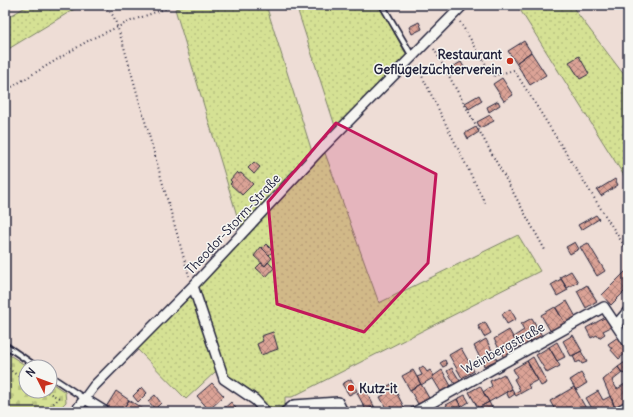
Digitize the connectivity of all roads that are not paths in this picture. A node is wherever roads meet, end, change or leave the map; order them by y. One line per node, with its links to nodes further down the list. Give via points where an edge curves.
1 (382, 5): 3 (lane)
2 (463, 5): 3 (street, Theodor-Storm-Straße)
3 (412, 56): 4 (street, Theodor-Storm-Straße)
4 (193, 286): 11 (street, Theodor-Storm-Straße, via 94,386); 15 (street, via 224,379 255,400)
5 (628, 311): 6 (street)
6 (616, 325): 7 (street); 18 (street, Weinbergstraße, via 604,308)
7 (628, 343)
8 (5, 345): 9 (lane)
9 (26, 359)
10 (58, 381): 11 (lane)
11 (85, 399): 13 (street, Theodor-Storm-Straße); 14 (street)
12 (628, 406): 19 (street)
13 (75, 412)
14 (106, 412)
15 (266, 412)
16 (286, 412): 17 (street, via 294,405 338,402)
17 (343, 412)
18 (415, 412)
19 (616, 412)

